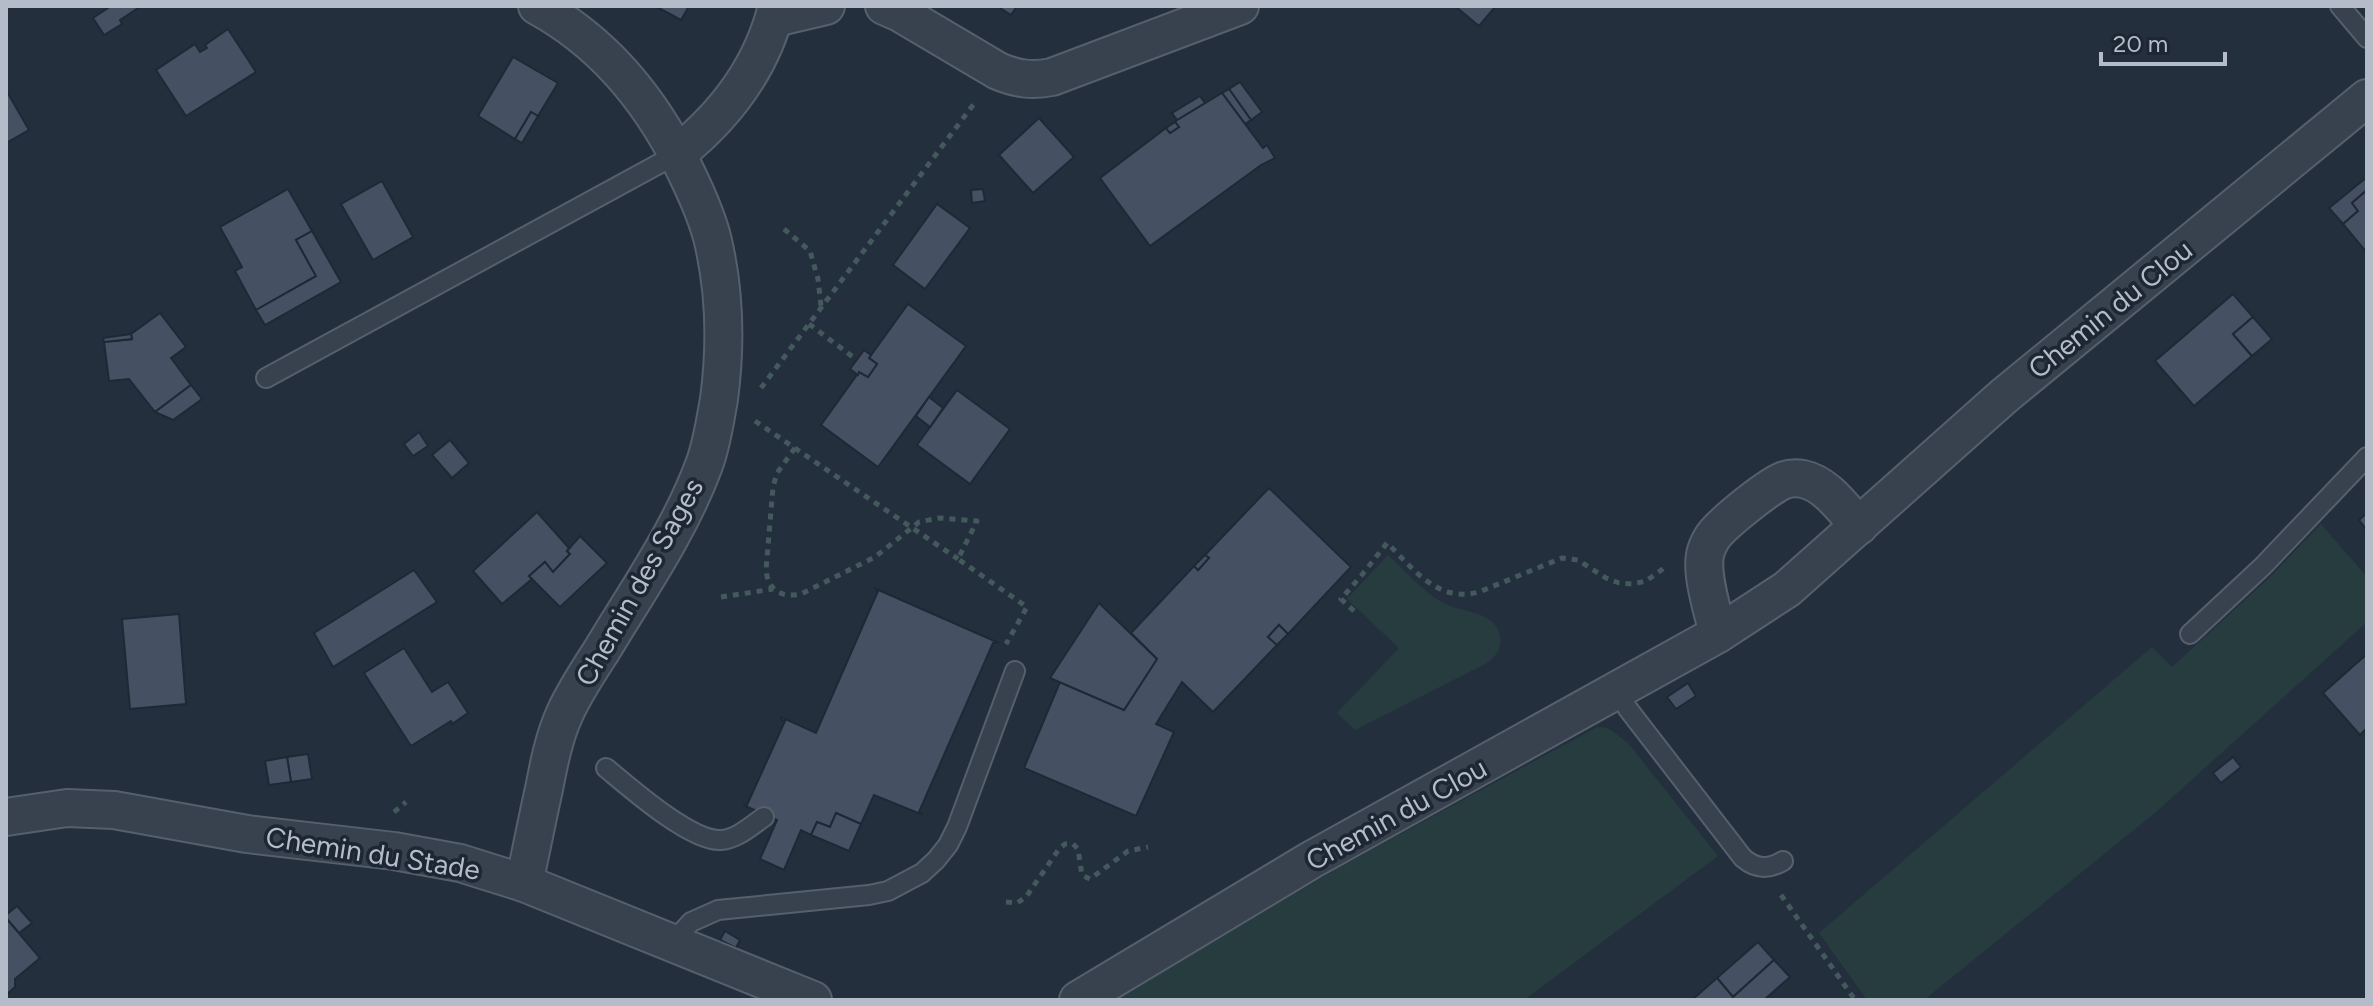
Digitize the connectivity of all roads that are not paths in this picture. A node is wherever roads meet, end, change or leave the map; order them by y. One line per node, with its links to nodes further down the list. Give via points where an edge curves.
1 (537, 6): 9 (street, Chemin des Sages, via 578,32 630,81)
2 (826, 6): 6 (street)
3 (884, 6): 4 (street, via 998,71 1034,80)
4 (1240, 6)
5 (2340, 6): 7 (lane)
6 (776, 12): 9 (street, via 737,94)
7 (2367, 38)
8 (2367, 98): 12 (street, Chemin du Clou, via 2041,365)
9 (677, 154): 10 (lane); 21 (street, Chemin des Sages, via 704,212 716,261 724,335 717,409 705,462 674,530 566,710)
10 (266, 378)
11 (2367, 457): 14 (lane)
12 (1859, 526): 13 (street, Chemin du Clou, via 1787,589); 13 (street, via 1814,482 1800,478 1772,487 1721,527 1707,547 1705,572)
13 (1718, 634): 16 (street, Chemin du Clou)
14 (2190, 634)
15 (1015, 671): 22 (lane, via 957,827 922,873 869,895 718,910 691,922)
16 (1617, 690): 20 (lane, via 1743,858 1762,868); 24 (street, Chemin du Clou, via 1311,860)
17 (606, 768): 19 (lane, via 675,821 710,839 732,838)
18 (6, 817): 21 (street, Chemin du Stade, via 67,808 114,810 247,834 427,856)
19 (764, 817)
20 (1783, 861)
21 (524, 883): 22 (street, Chemin du Stade)
22 (673, 942): 23 (street, Chemin du Stade)
23 (813, 1000)
24 (1078, 1000)

